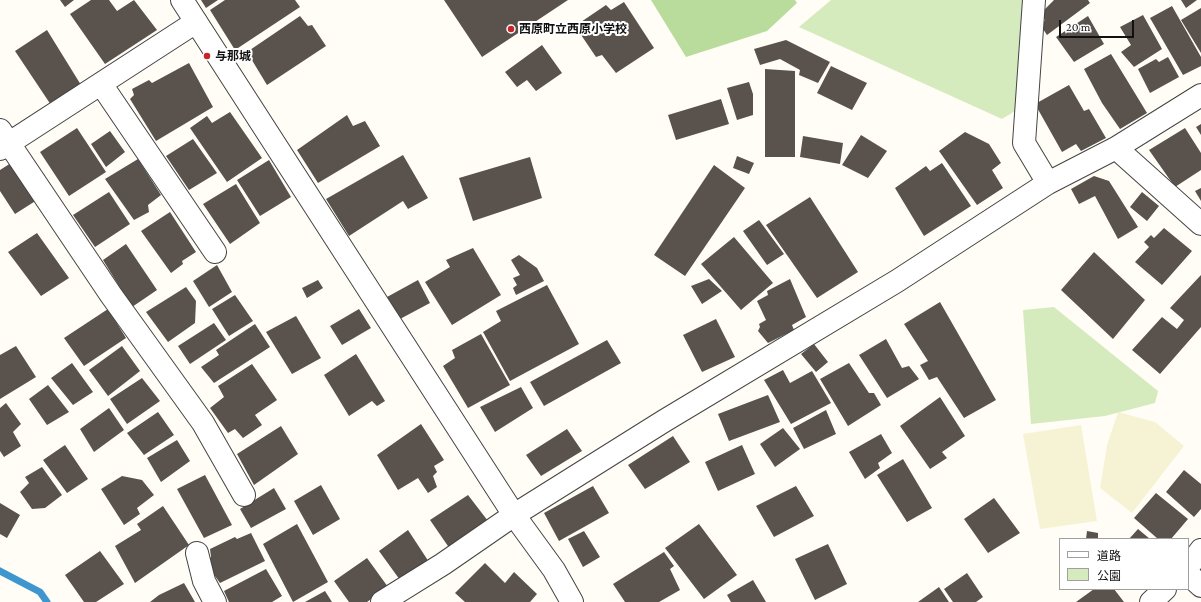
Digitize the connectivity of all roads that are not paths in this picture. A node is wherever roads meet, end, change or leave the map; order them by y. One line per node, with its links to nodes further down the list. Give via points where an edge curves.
1 (182, 0): 3 (street)
2 (1034, 0): 8 (street, via 1024,143)
3 (196, 22): 4 (street); 12 (street)
4 (101, 84): 6 (street); 10 (street)
5 (1201, 95): 7 (street)
6 (3, 141): 11 (street, via 203,423)
7 (1116, 148): 8 (street); 9 (street)
8 (1048, 183): 12 (street, via 897,281 664,421)
9 (1201, 224)
10 (215, 252)
11 (244, 495)
12 (514, 515): 20 (street); 21 (street, via 554,570)
13 (1201, 550): 15 (street)
14 (197, 553): 19 (street, via 204,581)
15 (1189, 566)
16 (1189, 575): 17 (street)
17 (1201, 586)
18 (1164, 590): 22 (street)
19 (215, 602)
20 (382, 602)
21 (572, 602)
22 (1151, 602)

